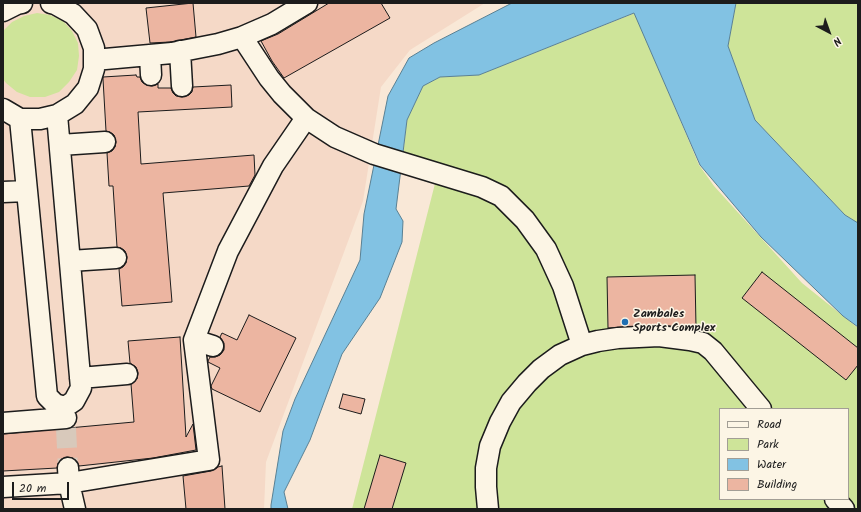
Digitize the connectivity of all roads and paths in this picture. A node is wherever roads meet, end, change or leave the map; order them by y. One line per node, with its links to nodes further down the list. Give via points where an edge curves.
1 (22, 3): 4 (lane)
2 (51, 3): 8 (lane, via 73,14 87,29 94,48)
3 (307, 3): 5 (lane, via 272,24)
4 (3, 11)
5 (242, 37): 7 (lane); 13 (lane, via 282,94)
6 (156, 51): 7 (lane); 8 (lane); 9 (lane)
7 (180, 51): 10 (lane)
8 (106, 65): 12 (lane, via 94,69 88,88 75,104)
9 (151, 75)
10 (182, 86)
11 (11, 114): 12 (lane, via 40,119); 16 (lane)
12 (57, 115): 15 (lane)
13 (306, 118): 20 (lane, via 335,137 374,154 482,187 502,196 525,220 546,249 563,286); 26 (lane, via 273,166 228,251 204,343 209,460)
14 (105, 142): 15 (lane)
15 (60, 145): 19 (lane)
16 (27, 191): 17 (lane); 24 (lane, via 47,396)
17 (3, 192)
18 (116, 258): 19 (lane)
19 (70, 261): 22 (lane)
20 (582, 346): 23 (lane, via 618,338 659,336 703,343 713,351); 30 (lane, via 560,355 526,383 511,402 490,446 486,468)
21 (127, 374): 22 (lane)
22 (80, 378): 24 (lane, via 81,388)
23 (760, 408)
24 (66, 418): 25 (lane)
25 (3, 423)
26 (68, 475): 27 (lane); 29 (lane)
27 (3, 487)
28 (836, 500): 31 (lane)
29 (75, 509)
30 (488, 509)
31 (844, 509)

